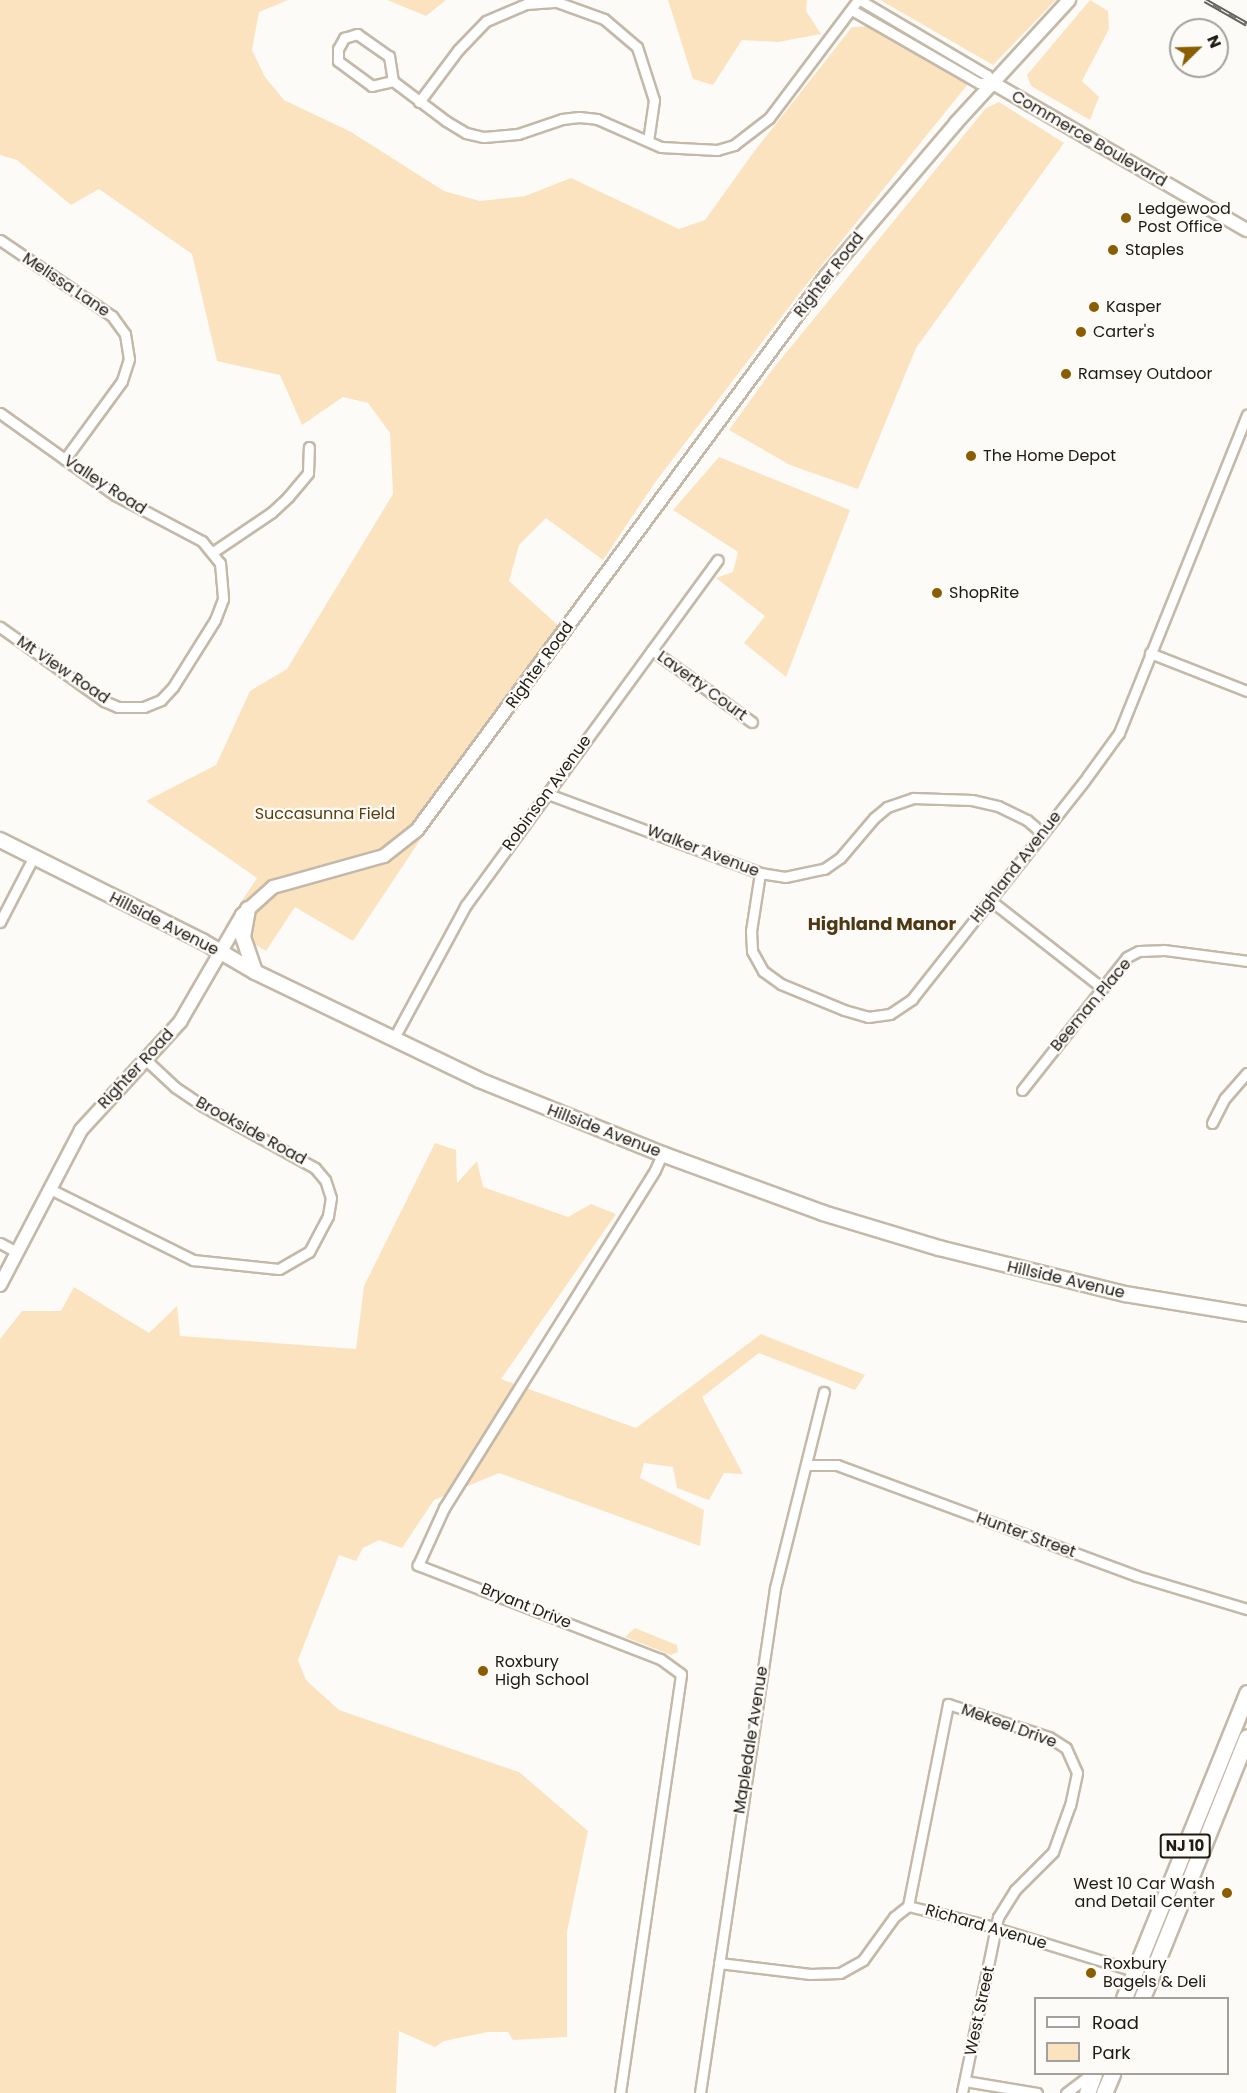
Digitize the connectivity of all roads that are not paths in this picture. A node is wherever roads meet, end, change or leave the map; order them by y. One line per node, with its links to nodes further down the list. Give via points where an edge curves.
1 (859, 0): 3 (street); 5 (street, Commerce Boulevard, via 987,75)
2 (1069, 0): 5 (street, Righter Road)
3 (852, 10): 5 (street, Commerce Boulevard, via 979,83); 7 (street, via 769,118 753,133 717,150 677,151)
4 (393, 81): 4 (street, via 393,63 384,50 357,34 344,39 337,54 343,67 372,86); 6 (street)
5 (993, 83): 8 (street, Commerce Boulevard); 27 (street, Righter Road, via 826,276 417,830 384,856 283,883 266,891)
6 (419, 102): 7 (street, via 466,133 484,137 518,134 579,117 597,119); 7 (street, via 458,50 486,21 526,4 557,2 604,19 637,47 654,100)
7 (648, 141)
8 (1247, 230)
9 (0, 240): 13 (street, Melissa Lane, via 112,316 125,334 129,359 122,381)
10 (0, 413): 13 (street, Valley Road)
11 (1247, 415): 18 (street, Highland Avenue)
12 (309, 447): 14 (street, via 308,473 288,496 272,512)
13 (65, 459): 14 (street, Valley Road, via 115,495 202,541)
14 (213, 552): 16 (street, Mt View Road, via 220,563 223,599 215,621 173,687 160,700 144,707 118,707 104,700)
15 (718, 560): 17 (street, Robinson Avenue)
16 (0, 627)
17 (652, 650): 20 (street, Laverty Court); 21 (street, Robinson Avenue)
18 (1150, 653): 19 (street); 22 (street, Highland Avenue, via 1116,739)
19 (1247, 691)
20 (752, 722)
21 (548, 794): 25 (street, Walker Avenue); 33 (street, Robinson Avenue, via 466,905)
22 (1042, 833): 25 (street, Walker Avenue, via 1027,820 998,806 972,800 913,798 888,807 874,818 840,858 824,869 796,877); 26 (street, Highland Avenue)
23 (0, 840): 24 (main road, Hillside Avenue)
24 (33, 858): 28 (street); 29 (main road, Hillside Avenue)
25 (760, 873): 26 (street, Highland Avenue, via 751,931 752,951 763,971 781,984 868,1017 890,1014 906,1005)
26 (990, 900): 32 (street)
27 (248, 909): 29 (street, Righter Road); 31 (main road, via 243,937)
28 (0, 922)
29 (219, 951): 31 (main road, Hillside Avenue); 34 (street, Righter Road, via 180,1022)
30 (1247, 961): 32 (street, Beeman Place, via 1164,950 1139,951 1127,957)
31 (255, 972): 33 (main road, Hillside Avenue)
32 (1101, 987): 36 (street, Beeman Place)
33 (394, 1038): 38 (main road, Hillside Avenue, via 516,1096)
34 (147, 1061): 39 (street, Righter Road, via 91,1116); 39 (street, Brookside Road, via 203,1106 315,1168 325,1180 331,1198 328,1216 309,1252 279,1269 193,1260)
35 (1247, 1073): 37 (street, via 1225,1098)
36 (1022, 1090)
37 (1212, 1123)
38 (662, 1154): 43 (main road, Hillside Avenue, via 823,1213 939,1248 1125,1294); 60 (street, Bryant Drive, via 444,1508 418,1565 660,1659 681,1674)
39 (50, 1189): 41 (street, Righter Road)
40 (0, 1243): 41 (street)
41 (17, 1252): 42 (street, Righter Road)
42 (0, 1285)
43 (1247, 1314)
44 (825, 1392): 45 (street, Mapledale Avenue)
45 (806, 1465): 46 (street, Hunter Street, via 837,1464 1127,1572); 51 (street, Mapledale Avenue, via 775,1588)
46 (1247, 1609)
47 (1247, 1693): 52 (highway, NJ 10)
48 (1247, 1737): 54 (highway, NJ 10)
49 (908, 1906): 50 (street, Richard Avenue); 50 (street, Mekeel Drive, via 948,1704 1056,1740 1071,1753 1077,1766 1077,1781 1060,1840 1044,1865 1007,1900); 51 (street, Richard Avenue, via 894,1917 863,1959 840,1973 810,1974)
50 (996, 1929): 52 (street, Richard Avenue); 59 (street, West Street)
51 (719, 1963): 61 (street, Mapledale Avenue)
52 (1135, 1971): 53 (highway, NJ 10)
53 (1124, 1997)
54 (1142, 1997)
55 (1090, 2075): 64 (street)
56 (1092, 2075): 65 (highway)
57 (1111, 2075): 66 (highway)
58 (1112, 2075): 67 (highway)
59 (965, 2081): 62 (street, West Street); 63 (street)
60 (620, 2093)
61 (700, 2093)
62 (962, 2093)
63 (1037, 2093)
64 (1066, 2093)
65 (1087, 2093)
66 (1104, 2093)
67 (1116, 2093)

